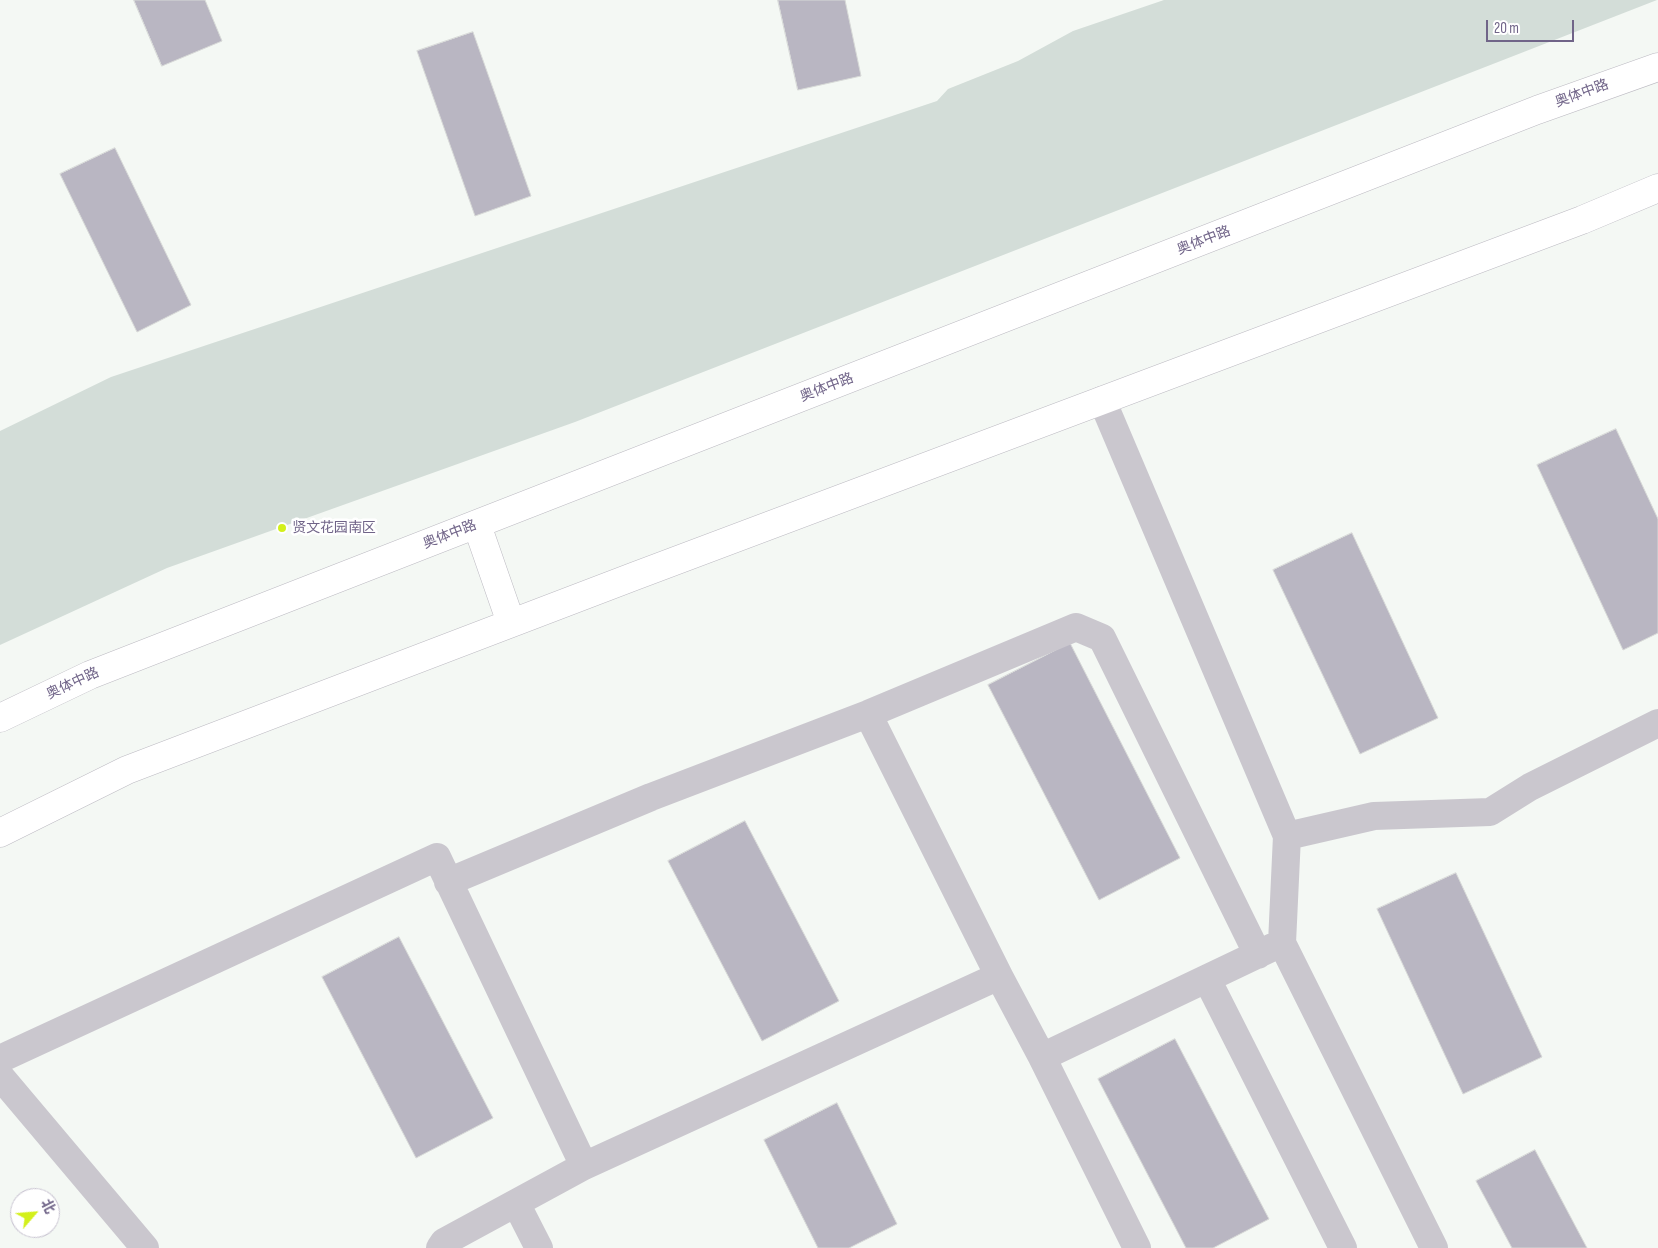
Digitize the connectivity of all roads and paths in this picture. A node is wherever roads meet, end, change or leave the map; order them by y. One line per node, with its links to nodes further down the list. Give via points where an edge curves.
1 (1658, 67): 4 (main road, 奥体中路, via 1537,110)
2 (1658, 188): 3 (main road, via 1582,220)
3 (1102, 400): 5 (main road); 10 (street)
4 (477, 525): 5 (main road); 7 (main road, 奥体中路, via 90,675)
5 (512, 623): 9 (main road, via 127,770)
6 (868, 714): 11 (street, via 651,797); 12 (street, via 1076,627 1102,638); 13 (street)
7 (0, 718)
8 (1658, 723): 10 (street, via 1530,787 1490,812 1374,816)
9 (0, 833)
10 (1287, 836): 12 (street)
11 (448, 882): 16 (street, via 437,857); 18 (street)
12 (1270, 949): 14 (street); 25 (street)
13 (999, 976): 15 (street); 18 (street)
14 (1207, 979): 15 (street); 24 (street)
15 (1042, 1057): 23 (street)
16 (0, 1059)
17 (0, 1076): 20 (street)
18 (584, 1166): 19 (street)
19 (516, 1203): 21 (street, via 444,1242); 22 (street)
20 (145, 1248)
21 (440, 1248)
22 (539, 1248)
23 (1137, 1248)
24 (1343, 1248)
25 (1434, 1248)

